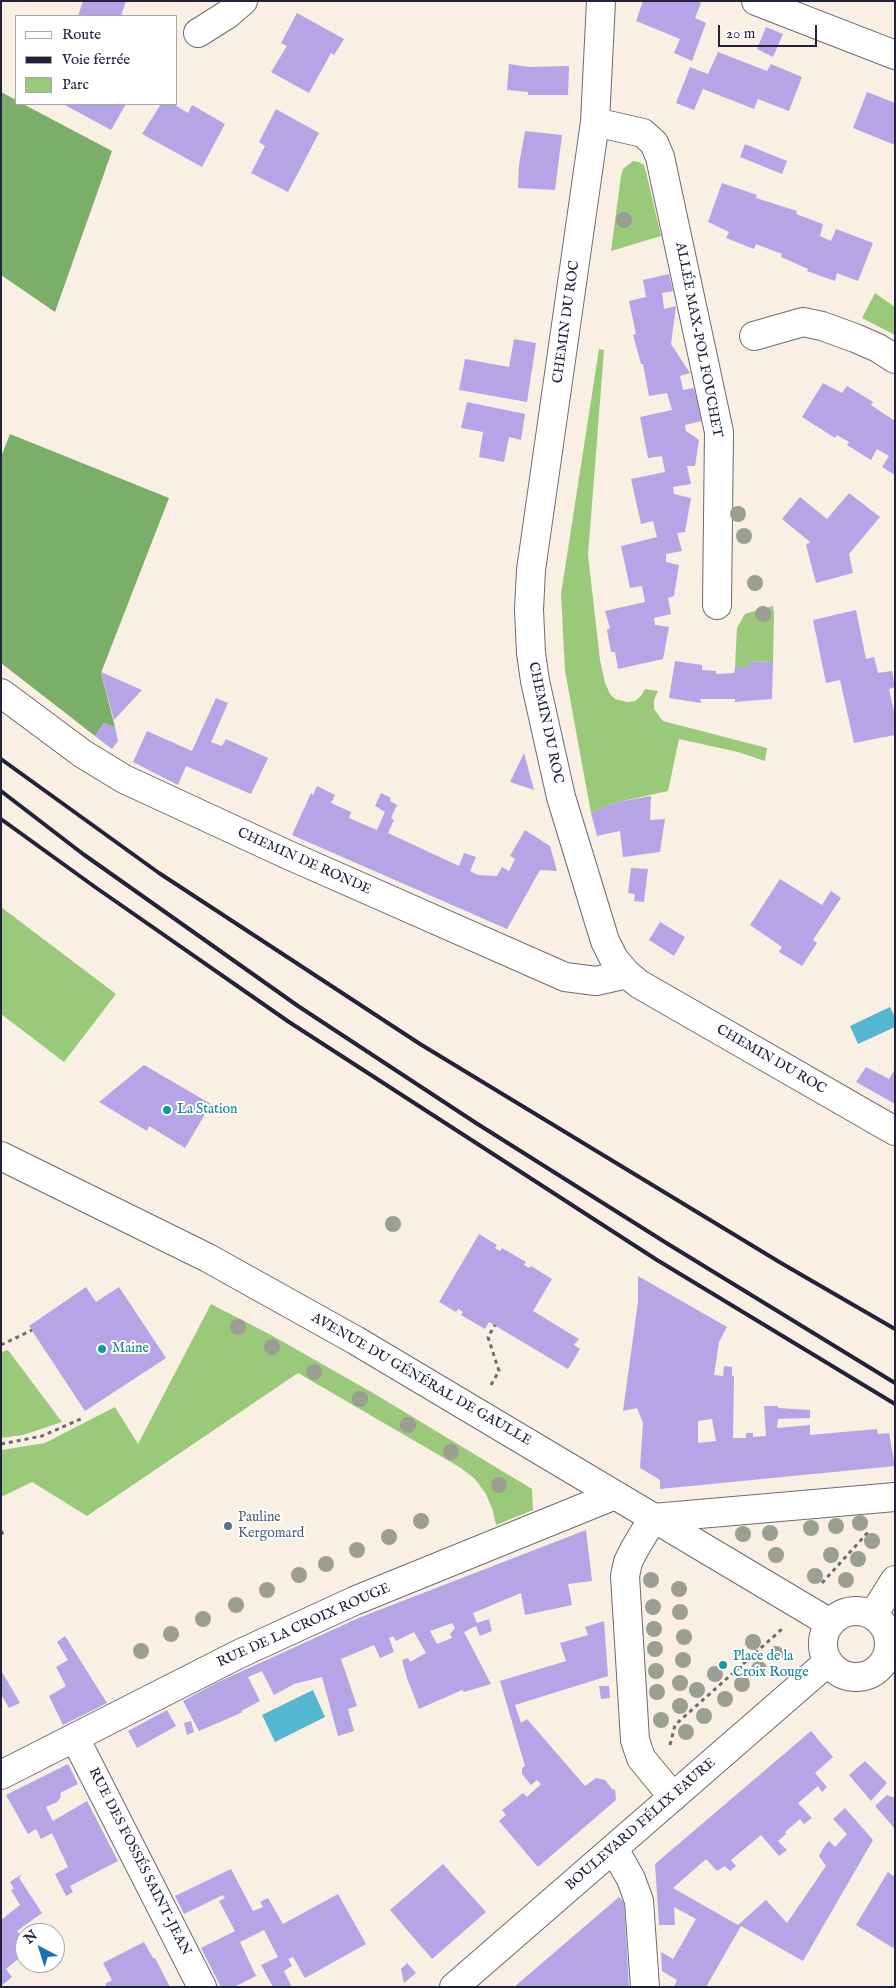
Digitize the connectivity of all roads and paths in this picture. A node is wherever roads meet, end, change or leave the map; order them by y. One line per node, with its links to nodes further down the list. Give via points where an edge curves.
1 (243, 1): 4 (street)
2 (601, 1): 6 (street, CHEMIN DU ROC)
3 (756, 1): 5 (street)
4 (198, 33)
5 (895, 55)
6 (595, 122): 9 (street, ALLÉE MAX-POL FOUCHET, via 643,133 654,143 660,156 719,432); 11 (street, CHEMIN DU ROC, via 531,570 529,610 534,681 561,797 605,941)
7 (754, 336): 8 (street, via 803,322 855,338)
8 (895, 359)
9 (717, 605)
10 (1, 692): 11 (street, CHEMIN DE RONDE, via 83,754 124,779 294,858 565,977 596,980)
11 (627, 974): 12 (street, CHEMIN DU ROC, via 639,984)
12 (895, 1132)
13 (1, 1156): 18 (street, AVENUE DU GÉNÉRAL DE GAULLE, via 208,1258)
14 (495, 1325): 18 (path, via 488,1337 499,1371 490,1387 505,1396)
15 (32, 1330): 16 (path)
16 (1, 1345)
17 (83, 1418): 19 (path, via 42,1436)
18 (491, 1421): 20 (street, AVENUE DU GÉNÉRAL DE GAULLE)
19 (1, 1444)
20 (615, 1495): 22 (street, AVENUE DU GÉNÉRAL DE GAULLE); 32 (street, RUE DE LA CROIX ROUGE, via 354,1601 240,1654)
21 (895, 1497): 22 (street)
22 (653, 1518): 27 (street, AVENUE DU GÉNÉRAL DE GAULLE); 33 (street, via 628,1562 625,1576 635,1740 641,1758)
23 (876, 1523): 27 (path)
24 (1, 1531): 25 (path)
25 (5, 1538)
26 (895, 1580): 28 (street)
27 (801, 1607): 29 (street, AVENUE DU GÉNÉRAL DE GAULLE); 33 (path, via 776,1636 675,1724 665,1764)
28 (873, 1615): 29 (street, via 854,1610 845,1612); 30 (street, via 887,1632)
29 (830, 1623): 31 (street, via 823,1642)
30 (891, 1656): 31 (street, via 866,1676 845,1675)
31 (828, 1662): 35 (street, BOULEVARD FÉLIX FAURE)
32 (75, 1738): 34 (street, RUE DE LA CROIX ROUGE); 37 (street, RUE DES FOSSÉS SAINT-JEAN)
33 (654, 1774): 35 (street)
34 (1, 1775)
35 (673, 1797): 36 (street, BOULEVARD FÉLIX FAURE)
36 (614, 1849): 38 (street, BOULEVARD FÉLIX FAURE); 39 (street, via 639,1901)
37 (202, 1987)
38 (454, 1987)
39 (644, 1987)

